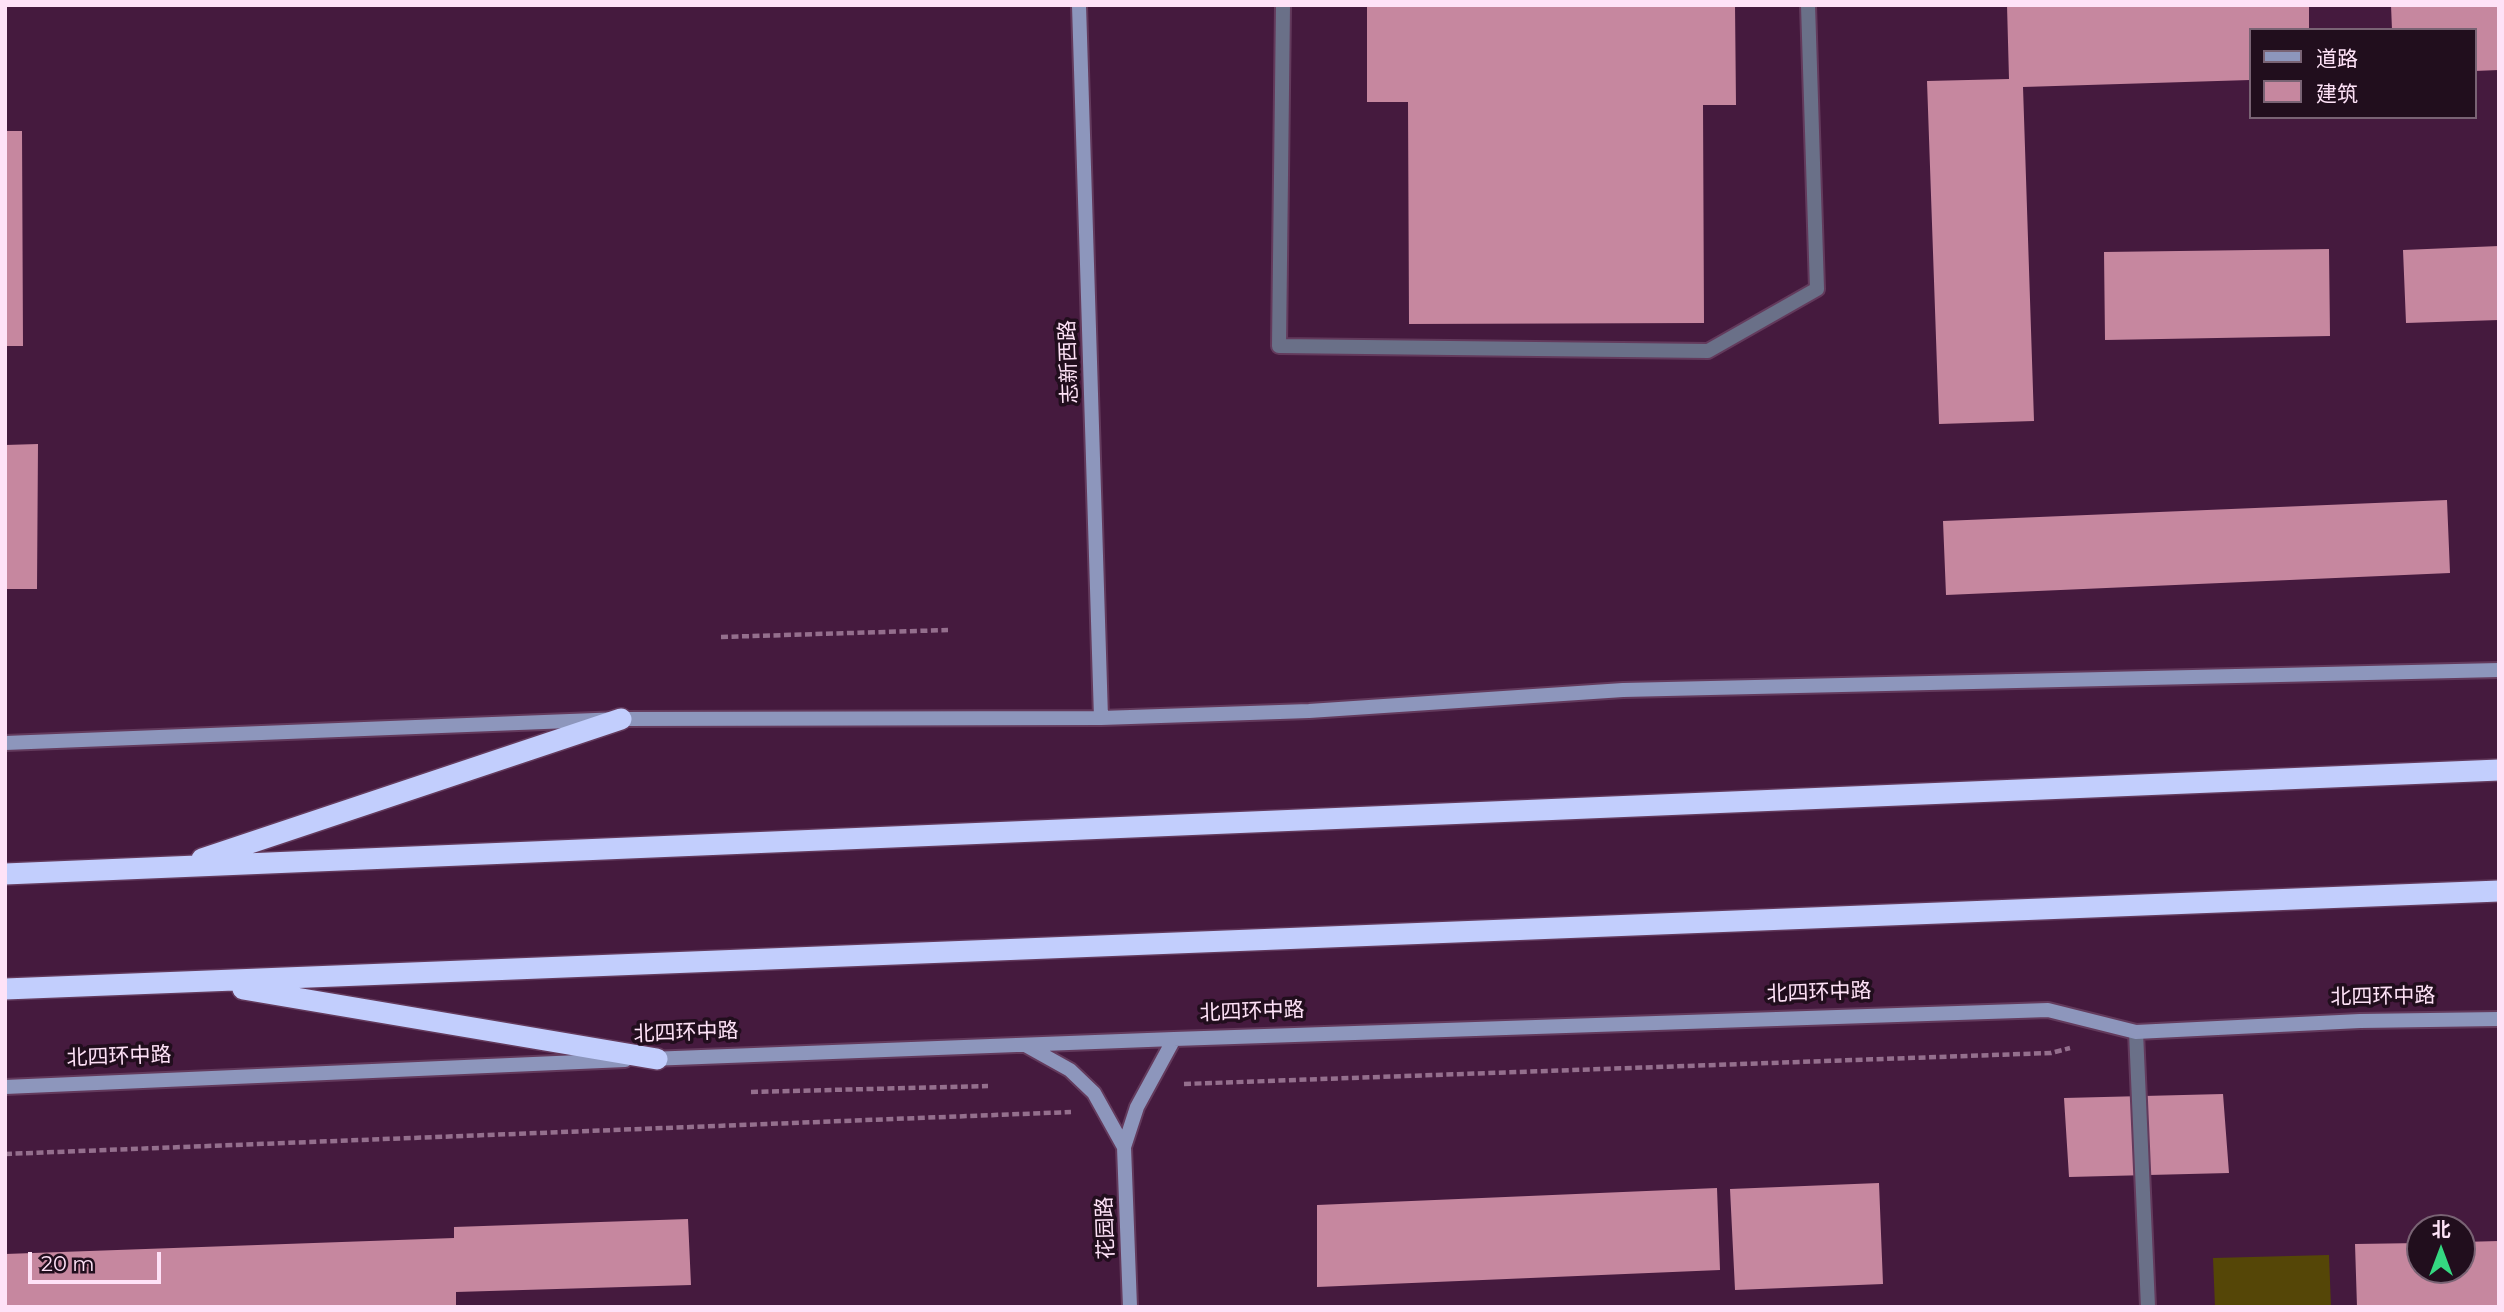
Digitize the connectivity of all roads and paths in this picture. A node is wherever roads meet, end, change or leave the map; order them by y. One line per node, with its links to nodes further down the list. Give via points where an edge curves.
1 (1079, 5): 7 (street, 志新西路)
2 (1283, 5): 3 (street, via 1279,345 1708,351 1817,289)
3 (1808, 5)
4 (948, 630): 5 (path)
5 (721, 637)
6 (2499, 670): 7 (street, via 1623,690 1309,711)
7 (1101, 718): 8 (street)
8 (621, 719): 9 (street); 11 (highway)
9 (5, 743)
10 (2499, 770): 11 (highway)
11 (178, 868): 12 (highway)
12 (5, 874)
13 (2499, 891): 14 (highway)
14 (199, 982): 15 (highway); 21 (highway)
15 (5, 989)
16 (2499, 1019): 17 (street, 北四环中路)
17 (2136, 1032): 18 (street, 北四环中路, via 2048,1010); 29 (street)
18 (1174, 1039): 19 (street, 北四环中路); 26 (street, via 1137,1107)
19 (1026, 1045): 21 (street, 北四环中路); 26 (street, via 1070,1070 1094,1093)
20 (2076, 1047): 22 (path, via 2052,1053)
21 (657, 1059): 24 (street, 北四环中路)
22 (1178, 1084)
23 (988, 1086): 25 (path)
24 (5, 1087)
25 (751, 1092)
26 (1124, 1147): 27 (path, via 1071,1111); 28 (street, 花园路)
27 (5, 1154)
28 (1130, 1307)
29 (2148, 1307)

